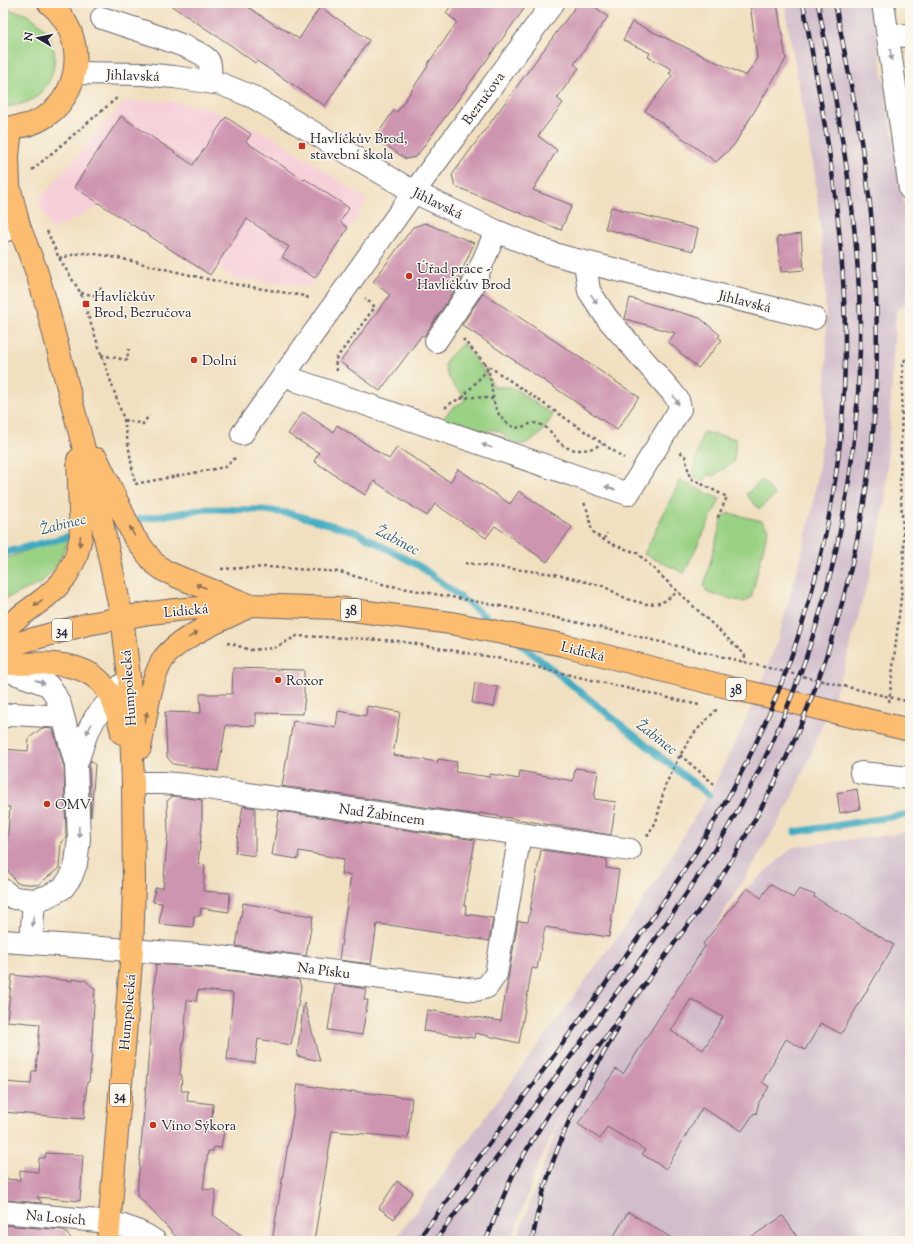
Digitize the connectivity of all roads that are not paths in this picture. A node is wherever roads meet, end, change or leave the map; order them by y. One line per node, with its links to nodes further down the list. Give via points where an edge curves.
1 (49, 3): 7 (main road, via 65,20 71,32 75,46)
2 (553, 3): 11 (street, Bezručova)
3 (883, 3): 5 (street)
4 (102, 18): 8 (street, via 181,45 205,57 210,65)
5 (888, 33): 6 (street); 10 (street, one-way to 10)
6 (910, 37)
7 (75, 73): 8 (street, Jihlavská, via 143,74); 9 (main road, via 65,97 47,116 24,126)
8 (209, 82): 11 (street, Jihlavská, via 253,97)
9 (7, 128): 12 (main road)
10 (910, 189)
11 (414, 192): 13 (street, Jihlavská); 17 (street, Bezručova)
12 (11, 228): 18 (main road, via 36,270)
13 (496, 231): 14 (street, Jihlavská, via 548,252); 16 (street, via 472,287)
14 (585, 262): 15 (street, Jihlavská); 17 (street, one-way to 17, via 589,291 607,318 678,400 680,409 628,494 334,394)
15 (814, 318)
16 (436, 341)
17 (284, 374): 19 (street, Bezručova)
18 (76, 417): 20 (main road, 38); 20 (main road, 38)
19 (242, 434)
20 (97, 500): 21 (main road, Lidická / 38, one-way to 20, via 165,571 154,563 134,537); 22 (main road, Humpolecká); 23 (main road, 38, one-way to 23, via 81,537 76,557 66,576 46,597)
21 (250, 605): 22 (main road, Lidická / 38, via 185,609); 25 (main road, Lidická / 38, one-way to 21, via 193,635); 32 (main road, Lidická / 38, via 337,608 451,623 563,645)
22 (122, 617): 24 (main road, 34); 28 (main road, Humpolecká / 34)
23 (3, 629)
24 (3, 647)
25 (163, 660): 36 (main road, Humpolecká, one-way to 25, via 152,689)
26 (3, 664): 29 (main road, Humpolecká / 34, via 69,666 98,678)
27 (3, 670): 31 (street, one-way to 31, via 48,685 60,705)
28 (129, 676): 29 (street); 36 (main road, Humpolecká / 34)
29 (112, 698): 33 (street, one-way to 33, via 94,718); 36 (main road, Humpolecká / 34)
30 (3, 717): 31 (street, via 14,714)
31 (63, 717): 33 (street)
32 (910, 730)
33 (76, 765): 40 (street, one-way to 40, via 79,839 76,864 63,888 46,898)
34 (861, 773): 35 (street)
35 (910, 778)
36 (133, 783): 37 (street, Nad Žabincem, via 186,785); 43 (main road, Humpolecká / 34)
37 (520, 834): 38 (street, Nad Žabincem); 43 (street, Na Písku, via 496,974 487,987 475,990 213,956)
38 (630, 850)
39 (3, 890): 40 (street, via 14,898)
40 (34, 900): 42 (street, one-way to 42)
41 (3, 941): 42 (street, Na Písku)
42 (31, 943): 43 (street, Na Písku)
43 (132, 950): 45 (main road, Humpolecká / 34)
44 (3, 1212): 45 (street, Na Losích)
45 (108, 1231): 46 (street, Na Losích, via 125,1225)
46 (155, 1241)

